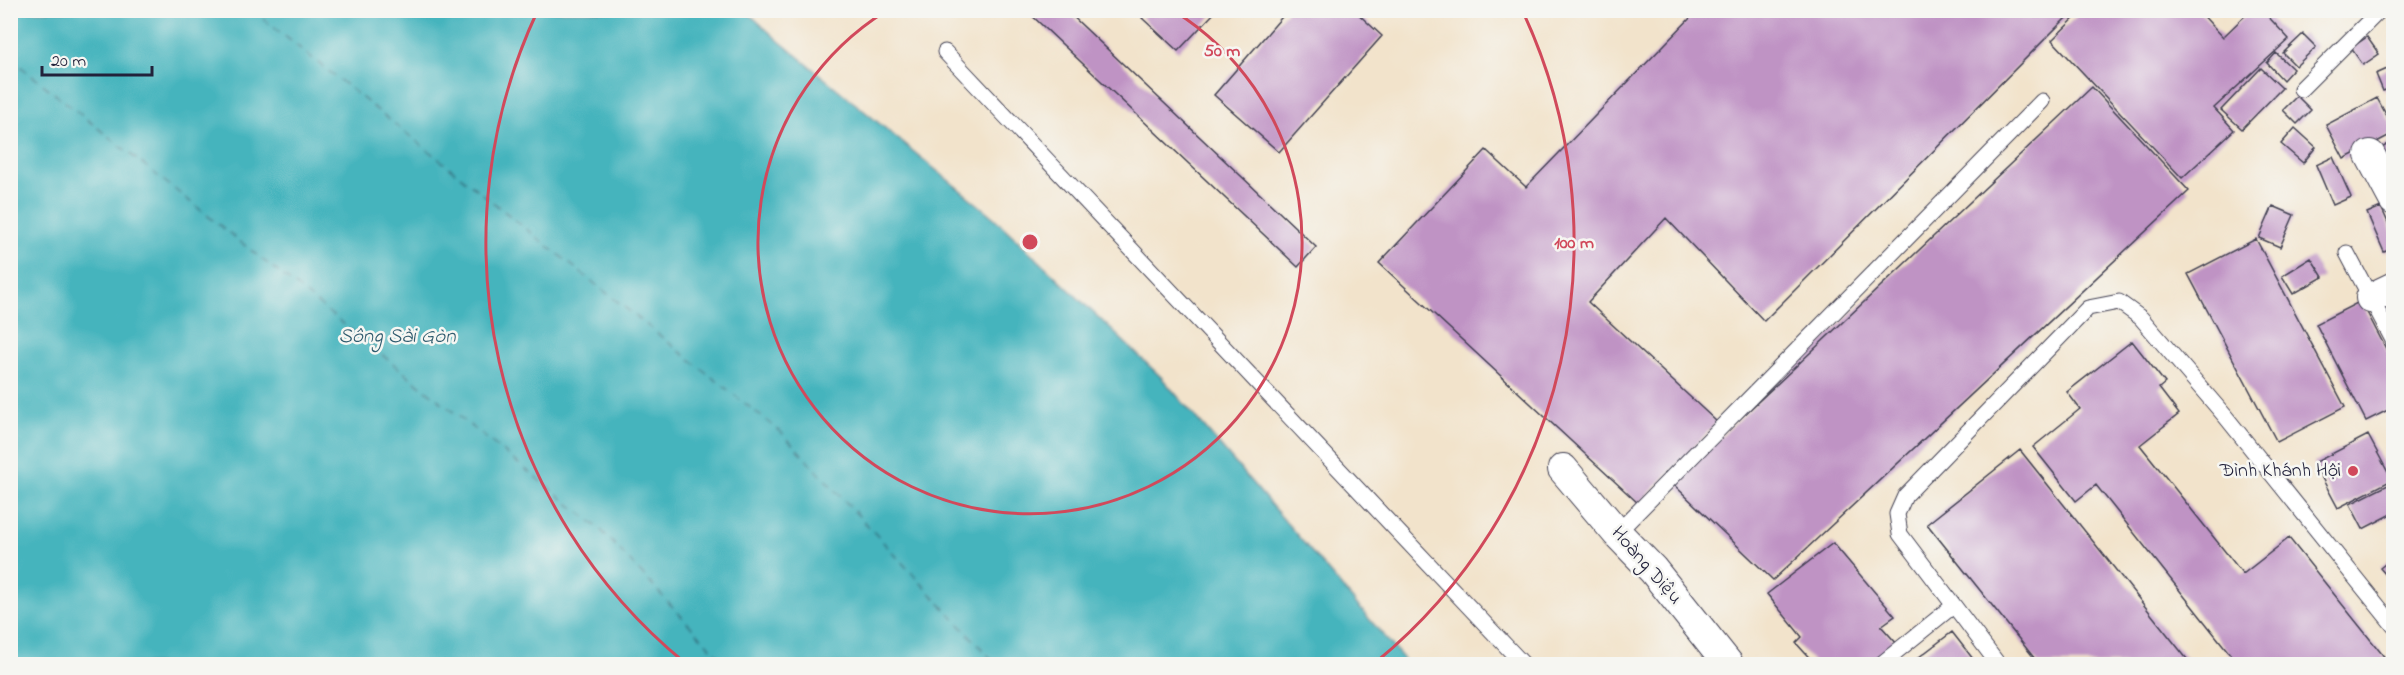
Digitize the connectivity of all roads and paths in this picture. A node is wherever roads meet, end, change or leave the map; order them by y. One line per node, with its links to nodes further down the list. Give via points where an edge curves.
1 (2380, 10): 3 (lane)
2 (945, 52): 14 (lane)
3 (2301, 89)
4 (2042, 101): 11 (lane)
5 (2370, 155): 6 (street)
6 (2394, 200)
7 (2347, 253): 8 (lane)
8 (2382, 292): 9 (lane)
9 (2394, 342)
10 (1563, 469): 11 (street, Hoàng Diệu)
11 (1617, 533): 15 (street, Hoàng Diệu, via 1653,570)
12 (1953, 606): 13 (lane, via 1900,534 1897,514 1905,496 2088,308 2119,302 2141,318 2225,416); 16 (lane); 17 (lane)
13 (2394, 626)
14 (1524, 664)
15 (1728, 664)
16 (1881, 664)
17 (1998, 664)

